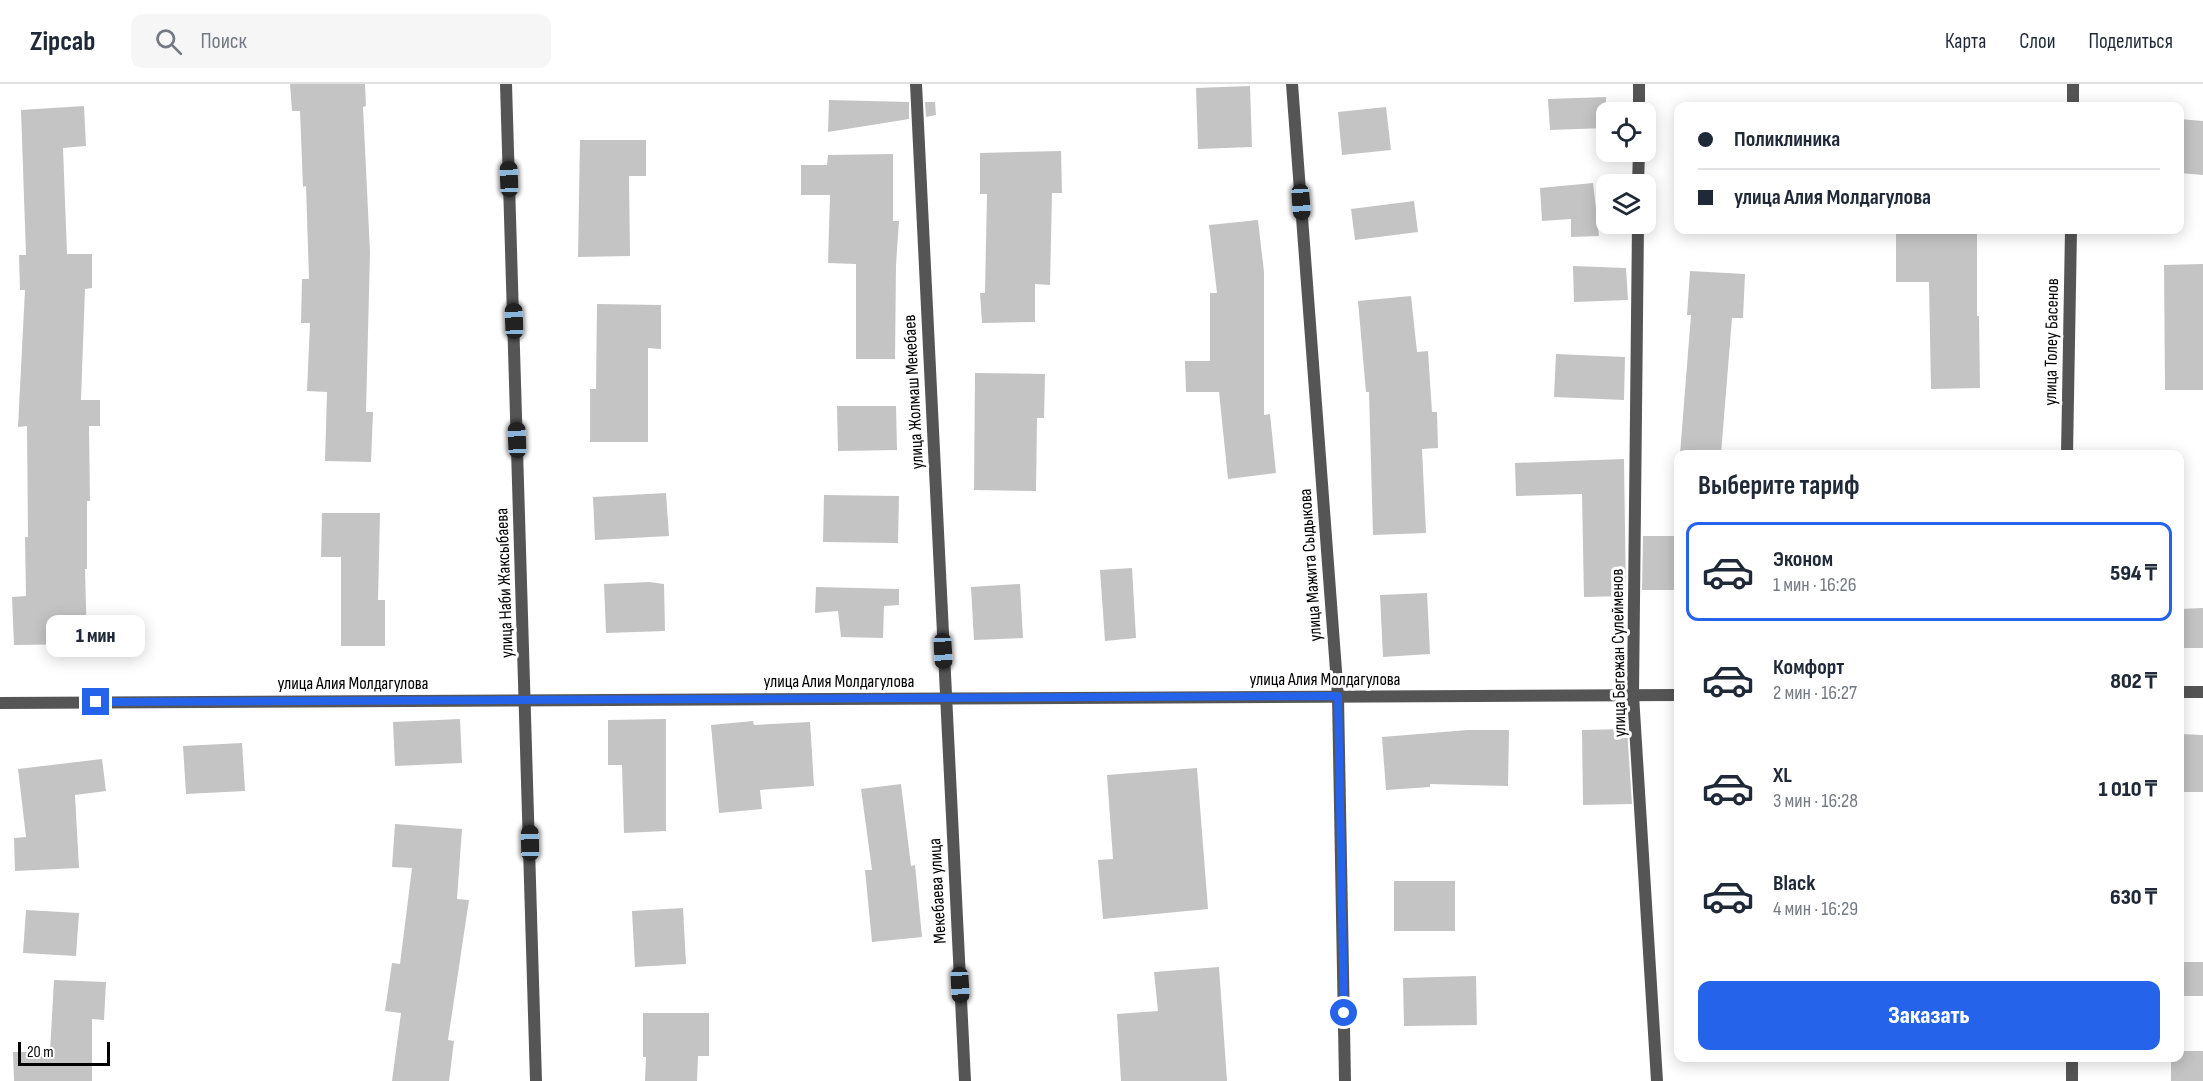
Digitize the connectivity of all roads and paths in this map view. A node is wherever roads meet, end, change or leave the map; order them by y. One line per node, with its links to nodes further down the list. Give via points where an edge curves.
1 (506, 84): 17 (street, улица Наби Жаксыбаева)
2 (916, 84): 16 (street, улица Жолмаш Мекебаев)
3 (1292, 84): 15 (street, улица Мажита Сыдыкова)
4 (1640, 84): 6 (street)
5 (2073, 84): 7 (street)
6 (1639, 102)
7 (2073, 102)
8 (1638, 234): 13 (street, улица Бегежан Сулейменов)
9 (2071, 234): 10 (street, улица Толеу Басенов)
10 (2067, 450)
11 (2184, 692): 12 (street)
12 (2203, 692)
13 (1633, 695): 14 (street, улица Алия Молдагулова); 15 (street, улица Алия Молдагулова); 23 (street, улица Бегежан Сулейменов)
14 (1674, 695)
15 (1338, 696): 16 (street, улица Алия Молдагулова); 22 (street, улица Мажита Сыдыкова)
16 (945, 698): 17 (street, улица Алия Молдагулова); 21 (street, Мекебаева улица)
17 (526, 700): 18 (street, улица Алия Молдагулова); 20 (street, улица Наби Жаксыбаева)
18 (0, 703)
19 (2072, 1062): 24 (street)
20 (536, 1081)
21 (965, 1081)
22 (1345, 1081)
23 (1657, 1081)
24 (2072, 1081)

